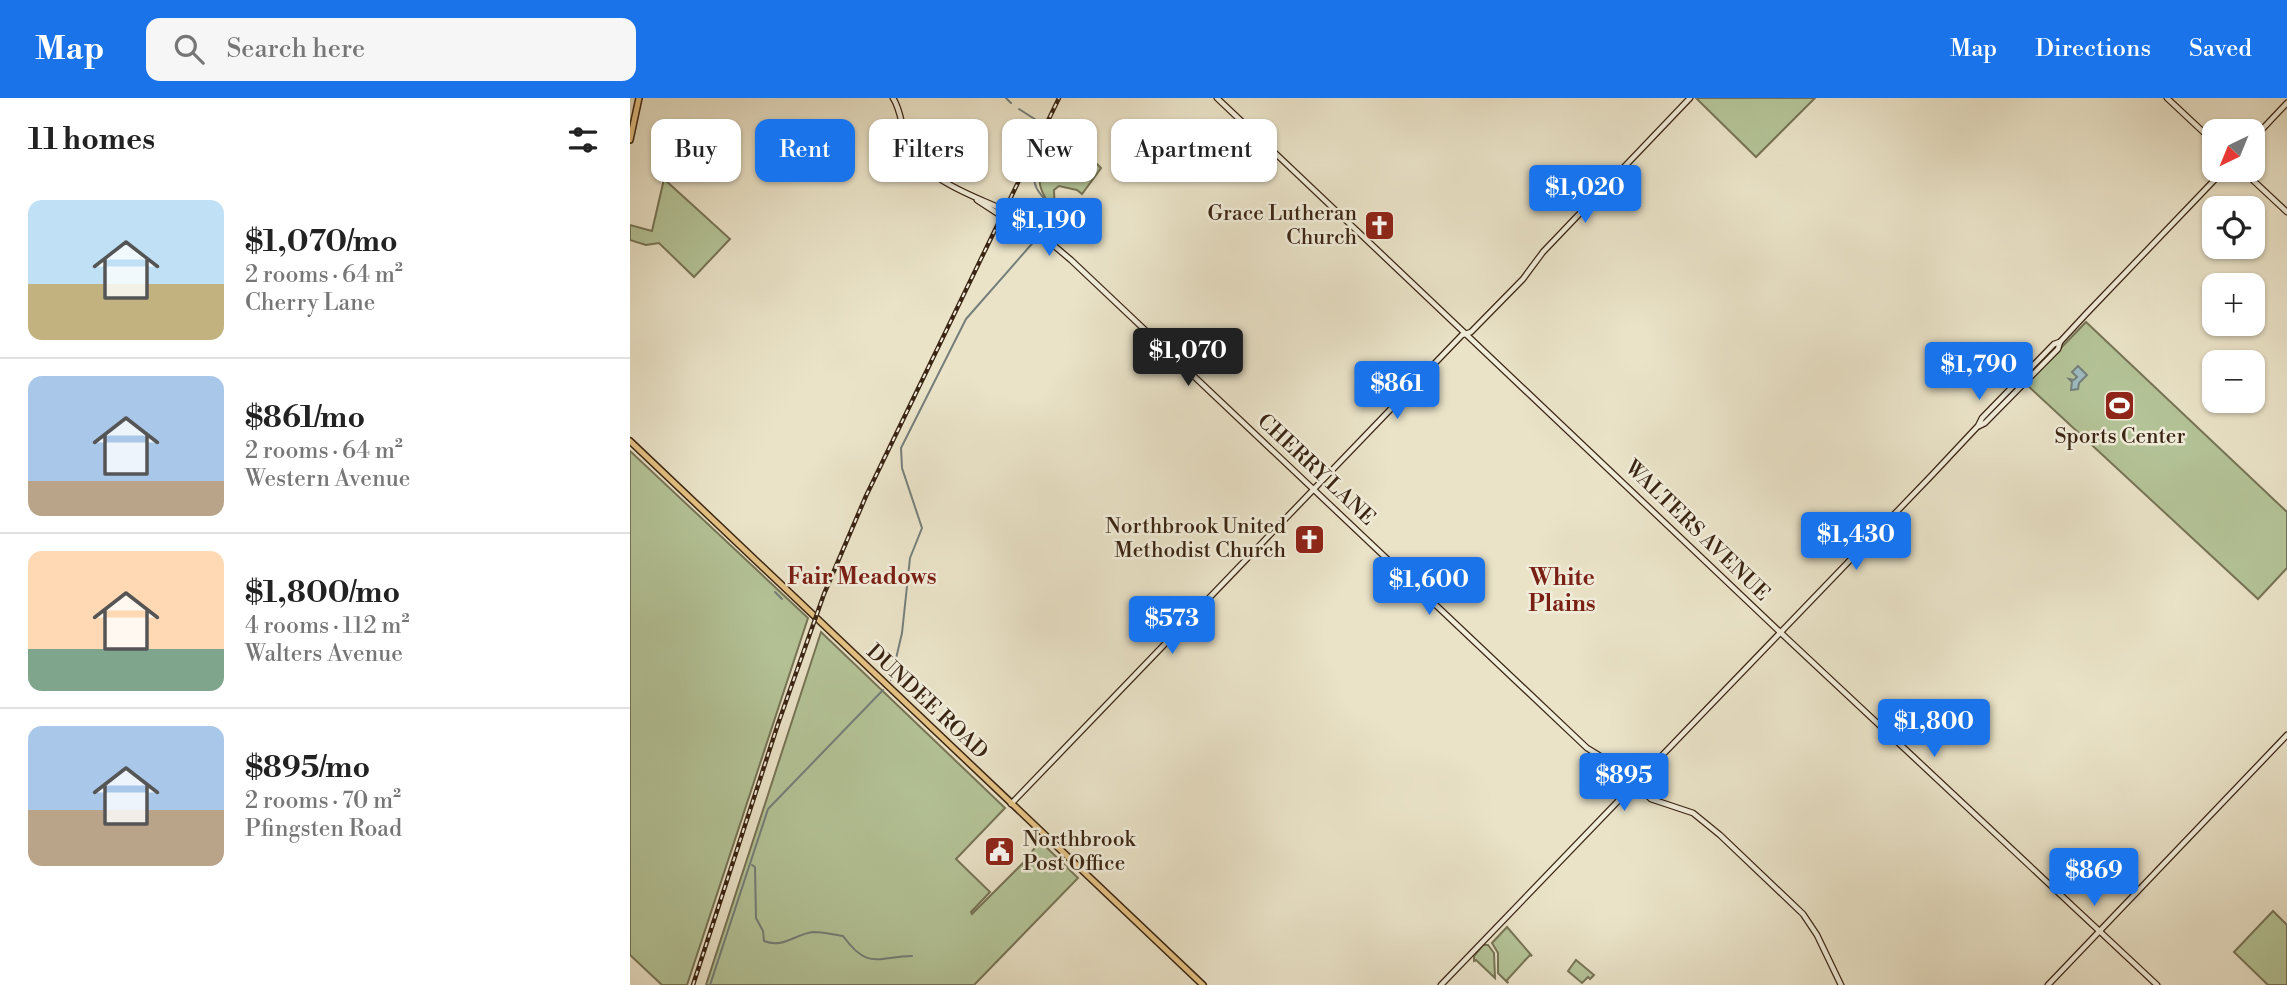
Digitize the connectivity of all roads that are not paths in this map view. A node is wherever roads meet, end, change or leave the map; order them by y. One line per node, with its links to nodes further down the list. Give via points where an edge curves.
1 (639, 98): 9 (main road)
2 (894, 98): 19 (street, CHERRY LANE, via 914,152 946,184 986,208 1026,222)
3 (1217, 98): 13 (street, WALTERS AVENUE)
4 (1690, 98): 13 (street)
5 (2167, 98): 8 (street)
6 (2287, 103): 7 (street)
7 (2265, 126)
8 (2202, 131)
9 (630, 140)
10 (2213, 182): 14 (street)
11 (2255, 182): 12 (street)
12 (2287, 212)
13 (1466, 334): 19 (street); 20 (street, WALTERS AVENUE)
14 (2060, 342): 15 (street); 16 (street)
15 (2026, 372): 16 (street); 17 (street)
16 (2031, 376): 17 (street)
17 (1978, 426): 20 (street)
18 (630, 441): 23 (main road, DUNDEE ROAD)
19 (1314, 489): 22 (street, CHERRY LANE, via 1587,748); 23 (street)
20 (1780, 632): 22 (street); 24 (street, WALTERS AVENUE)
21 (2287, 735): 24 (street)
22 (1634, 785): 26 (street); 27 (street, CHERRY LANE, via 1651,799 1702,819 1792,903 1813,928)
23 (1011, 804): 25 (main road, DUNDEE ROAD)
24 (2099, 931): 28 (street); 29 (street, WALTERS AVENUE)
25 (1203, 985)
26 (1441, 985)
27 (1841, 985)
28 (2048, 985)
29 (2157, 985)

